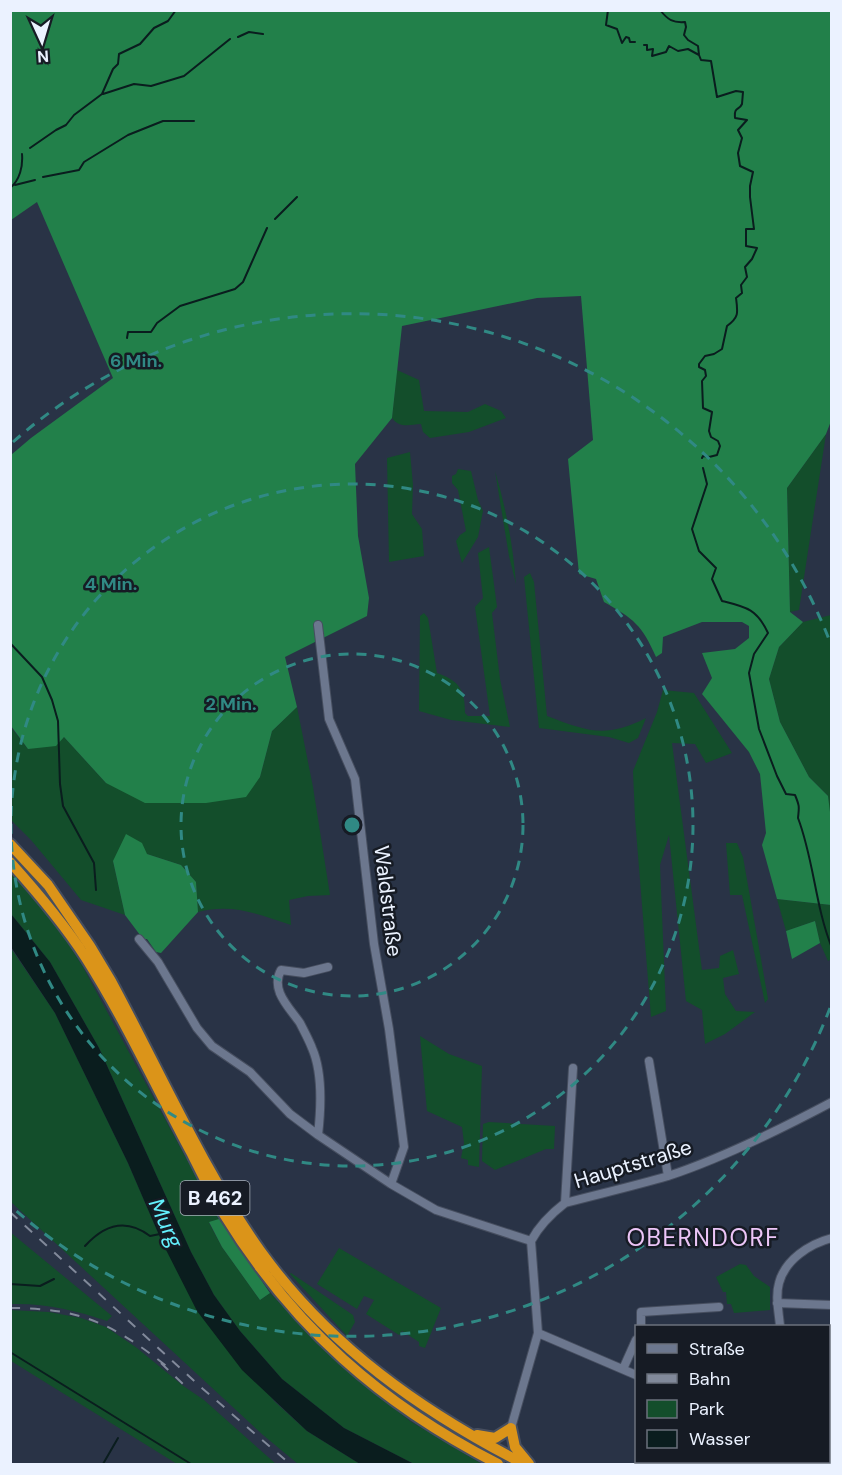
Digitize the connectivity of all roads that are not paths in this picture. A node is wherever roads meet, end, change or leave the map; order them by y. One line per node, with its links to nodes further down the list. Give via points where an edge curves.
1 (318, 625): 11 (street, Waldstraße, via 329,719 356,779 374,944 404,1148)
2 (10, 844): 25 (highway, B 462, via 48,885 90,946 231,1205 262,1252 298,1297 372,1370)
3 (10, 862): 26 (highway, B 462, via 86,958 222,1212 289,1306 331,1349 376,1386 420,1419)
4 (139, 939): 9 (street, via 212,1046 250,1072)
5 (328, 967): 9 (street, via 304,973 281,970 277,983 281,998 314,1050 321,1109)
6 (649, 1061): 10 (street)
7 (573, 1068): 12 (street)
8 (831, 1102): 10 (street, Hauptstraße, via 785,1127)
9 (318, 1135): 11 (street)
10 (668, 1176): 12 (street, Hauptstraße)
11 (392, 1184): 14 (street, via 436,1210)
12 (565, 1203): 14 (street, Hauptstraße)
13 (831, 1239): 15 (street, via 814,1244 791,1260 779,1283)
14 (531, 1241): 20 (street)
15 (777, 1303): 16 (street); 19 (street)
16 (831, 1305)
17 (719, 1307): 18 (street, via 641,1312)
18 (641, 1325)
19 (780, 1325)
20 (538, 1333): 22 (street); 24 (street)
21 (635, 1342): 22 (street)
22 (623, 1370): 23 (street)
23 (635, 1375)
24 (511, 1428): 25 (highway, via 495,1438); 28 (highway, via 515,1448)
25 (470, 1436): 27 (highway, B 462)
26 (498, 1464)
27 (524, 1464)
28 (529, 1464)

